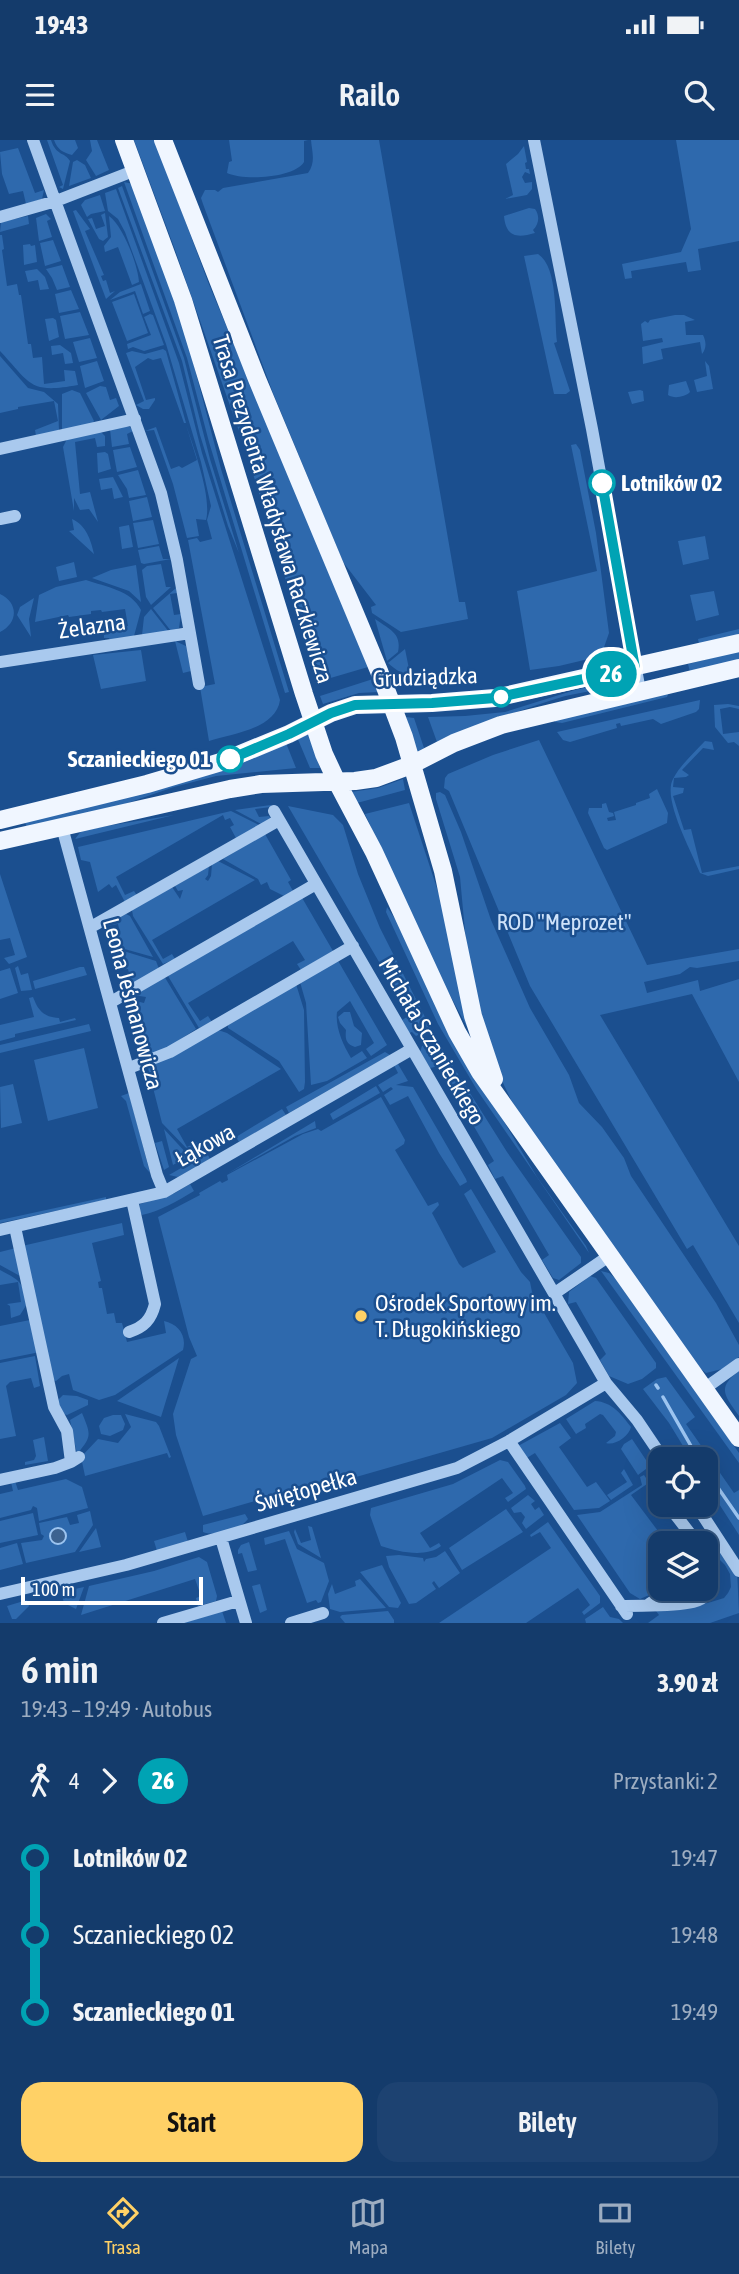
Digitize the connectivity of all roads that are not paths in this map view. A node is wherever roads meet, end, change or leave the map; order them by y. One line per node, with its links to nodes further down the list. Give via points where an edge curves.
1 (33, 140): 6 (street)
2 (124, 140): 5 (main road, Trasa Prezydenta Władysława Raczkiewicza)
3 (163, 140): 19 (main road, Trasa Prezydenta Władysława Raczkiewicza)
4 (534, 140): 15 (street)
5 (136, 170): 6 (street); 20 (main road, Trasa Prezydenta Władysława Raczkiewicza, via 190,323)
6 (56, 201): 7 (street); 8 (street)
7 (0, 217)
8 (135, 419): 9 (street); 12 (street, via 167,515)
9 (0, 449)
10 (15, 516): 11 (street)
11 (0, 519)
12 (190, 633): 14 (street, Żelazna); 17 (street)
13 (739, 643): 15 (main road, Grudziądzka)
14 (0, 662)
15 (635, 668): 18 (street); 19 (main road, Grudziądzka, via 495,698)
16 (739, 668): 18 (main road)
17 (200, 684)
18 (640, 691): 21 (main road, via 501,725)
19 (391, 703): 20 (main road, Grudziądzka, via 355,705); 21 (main road, Trasa Prezydenta Władysława Raczkiewicza)
20 (313, 721): 22 (main road, Trasa Prezydenta Władysława Raczkiewicza); 23 (main road, Grudziądzka, via 200,769)
21 (411, 765): 22 (main road, via 376,778); 32 (main road, Trasa Prezydenta Władysława Raczkiewicza, via 443,871 473,1016)
22 (337, 782): 24 (main road, via 230,789); 32 (main road, Trasa Prezydenta Władysława Raczkiewicza, via 457,1032)
23 (0, 820)
24 (62, 827): 25 (main road); 27 (street, Leona Jeśmanowicza)
25 (0, 841)
26 (316, 884): 27 (street, Michała Sczanieckiego, via 276,816); 28 (street, Michała Sczanieckiego); 29 (street)
27 (90, 927): 29 (street, Leona Jeśmanowicza)
28 (353, 946): 30 (street, Michała Sczanieckiego); 31 (street, via 170,1052)
29 (111, 1002): 31 (street, Leona Jeśmanowicza)
30 (412, 1049): 33 (street, Łąkowa); 38 (street, Michała Sczanieckiego)
31 (129, 1068): 33 (street, Leona Jeśmanowicza)
32 (506, 1108): 37 (main road, Trasa Prezydenta Władysława Raczkiewicza)
33 (164, 1192): 34 (street, Łąkowa)
34 (132, 1199): 35 (street, Łąkowa); 39 (street, via 155,1304 145,1324)
35 (15, 1227): 36 (street, Łąkowa); 46 (street, via 51,1398 75,1460)
36 (0, 1230)
37 (609, 1256): 38 (street); 42 (main road, Trasa Prezydenta Władysława Raczkiewicza)
38 (555, 1293): 41 (street, Michała Sczanieckiego)
39 (129, 1332)
40 (739, 1364): 42 (street)
41 (606, 1383): 44 (street, Świętopełka); 45 (street, Michała Sczanieckiego)
42 (704, 1389): 43 (main road, Trasa Prezydenta Władysława Raczkiewicza)
43 (739, 1438)
44 (509, 1441): 50 (street, Świętopełka, via 450,1471); 56 (street, via 624,1610)
45 (655, 1447)
46 (0, 1480)
47 (677, 1517): 49 (street)
48 (704, 1517): 51 (street)
49 (688, 1531)
50 (221, 1538): 52 (street, Świętopełka); 53 (street)
51 (739, 1571)
52 (0, 1594)
53 (238, 1601): 58 (street); 59 (street)
54 (653, 1601): 56 (street)
55 (694, 1601): 56 (street)
56 (648, 1604)
57 (323, 1613): 60 (street)
58 (163, 1623)
59 (246, 1623)
60 (291, 1623)

